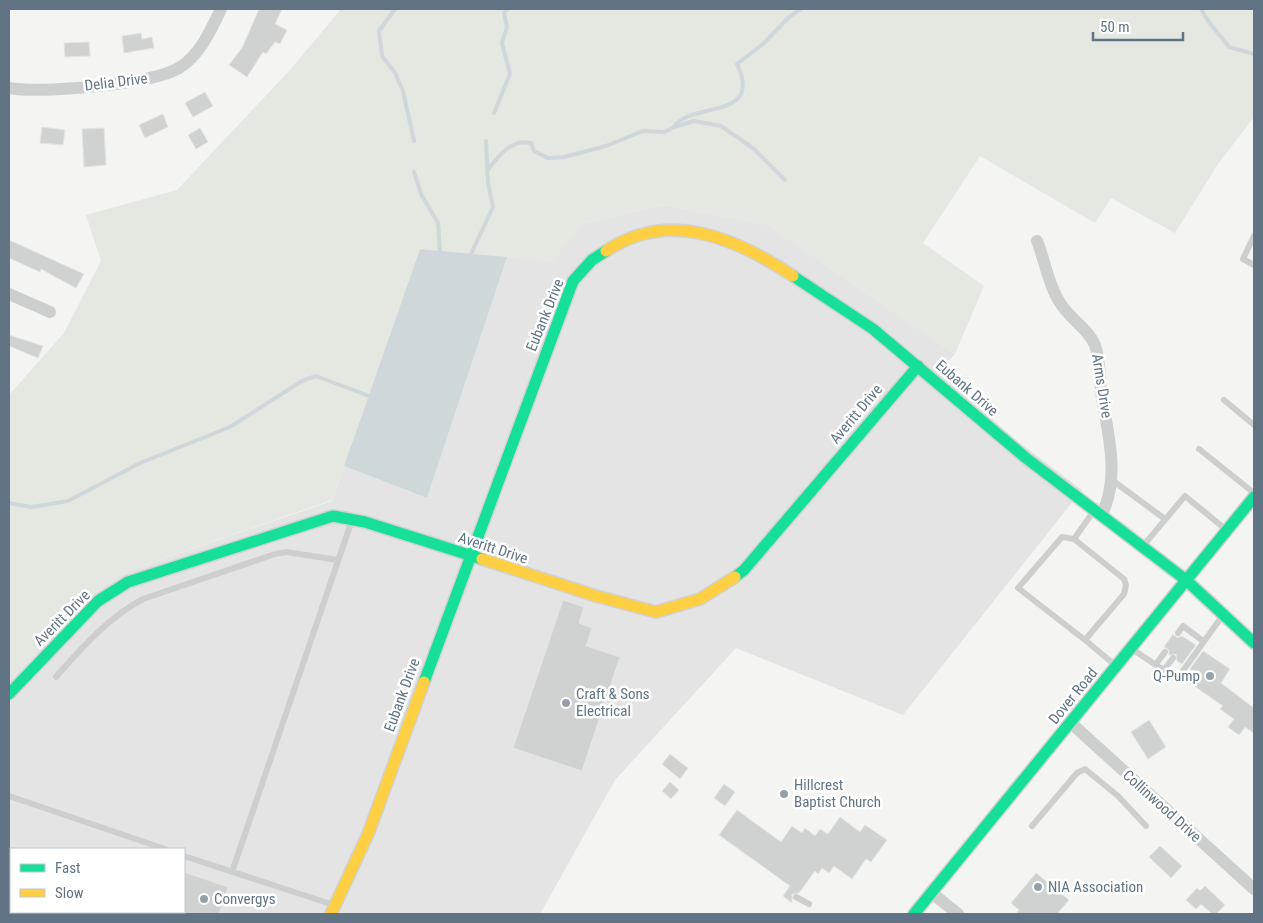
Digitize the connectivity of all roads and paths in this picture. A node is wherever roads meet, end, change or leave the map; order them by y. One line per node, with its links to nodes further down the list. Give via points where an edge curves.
1 (221, 9): 2 (street, Delia Drive, via 190,59 163,75 146,80 68,88)
2 (9, 88)
3 (1254, 236): 5 (lane, via 1243,259)
4 (1036, 241): 12 (street, Arms Drive, via 1059,303 1090,338 1096,351 1108,423)
5 (1254, 265)
6 (9, 294): 7 (street)
7 (50, 312)
8 (918, 366): 15 (street, Eubank Drive); 21 (street, Averitt Drive, via 744,570 700,599 656,612); 21 (street, Eubank Drive, via 873,329 774,263 736,244 711,234 685,230 648,233 619,242 592,260 573,281)
9 (1224, 400): 10 (lane)
10 (1254, 424)
11 (1199, 449): 13 (lane)
12 (1112, 480): 15 (street, Arms Drive, via 1109,502); 16 (lane)
13 (1254, 492)
14 (1254, 497): 18 (street, Dover Road)
15 (1098, 514): 19 (lane); 20 (street, Eubank Drive)
16 (1165, 519): 18 (lane, via 1185,496); 20 (lane)
17 (352, 520): 21 (street, Averitt Drive); 22 (lane); 36 (street, Averitt Drive, via 334,516 128,582 98,601)
18 (1227, 530): 23 (street, Dover Road)
19 (1074, 539): 26 (lane, via 1124,579 1126,585 1124,594); 26 (lane, via 1062,537 1018,588)
20 (1142, 547): 23 (street, Eubank Drive)
21 (469, 556): 48 (street, Eubank Drive, via 368,834)
22 (338, 560): 35 (lane, via 286,552 275,554 144,598 110,621); 43 (lane)
23 (1186, 580): 24 (street, Eubank Drive); 29 (street, Dover Road)
24 (1223, 615): 27 (lane); 28 (street, Eubank Drive)
25 (1178, 633): 27 (lane, via 1182,626 1189,636)
26 (1085, 640): 33 (lane)
27 (1203, 641): 34 (lane, via 1177,679)
28 (1254, 642)
29 (1131, 648): 32 (lane); 33 (street, Dover Road)
30 (1165, 652): 32 (lane)
31 (1173, 658): 34 (lane)
32 (1156, 664): 34 (lane)
33 (1117, 666): 37 (street, Dover Road)
34 (1164, 670)
35 (56, 677)
36 (9, 694)
37 (1071, 723): 44 (street, Collinwood Drive); 45 (street, Dover Road)
38 (9, 796): 41 (lane)
39 (1032, 826): 40 (lane, via 1077,773 1085,769 1118,796)
40 (1146, 826)
41 (162, 848)
42 (185, 856): 43 (lane)
43 (232, 872): 48 (lane)
44 (1254, 889)
45 (932, 893): 49 (street, Dover Road); 50 (street)
46 (796, 897): 47 (lane)
47 (810, 904)
48 (333, 910)
49 (914, 914)
50 (958, 914)

